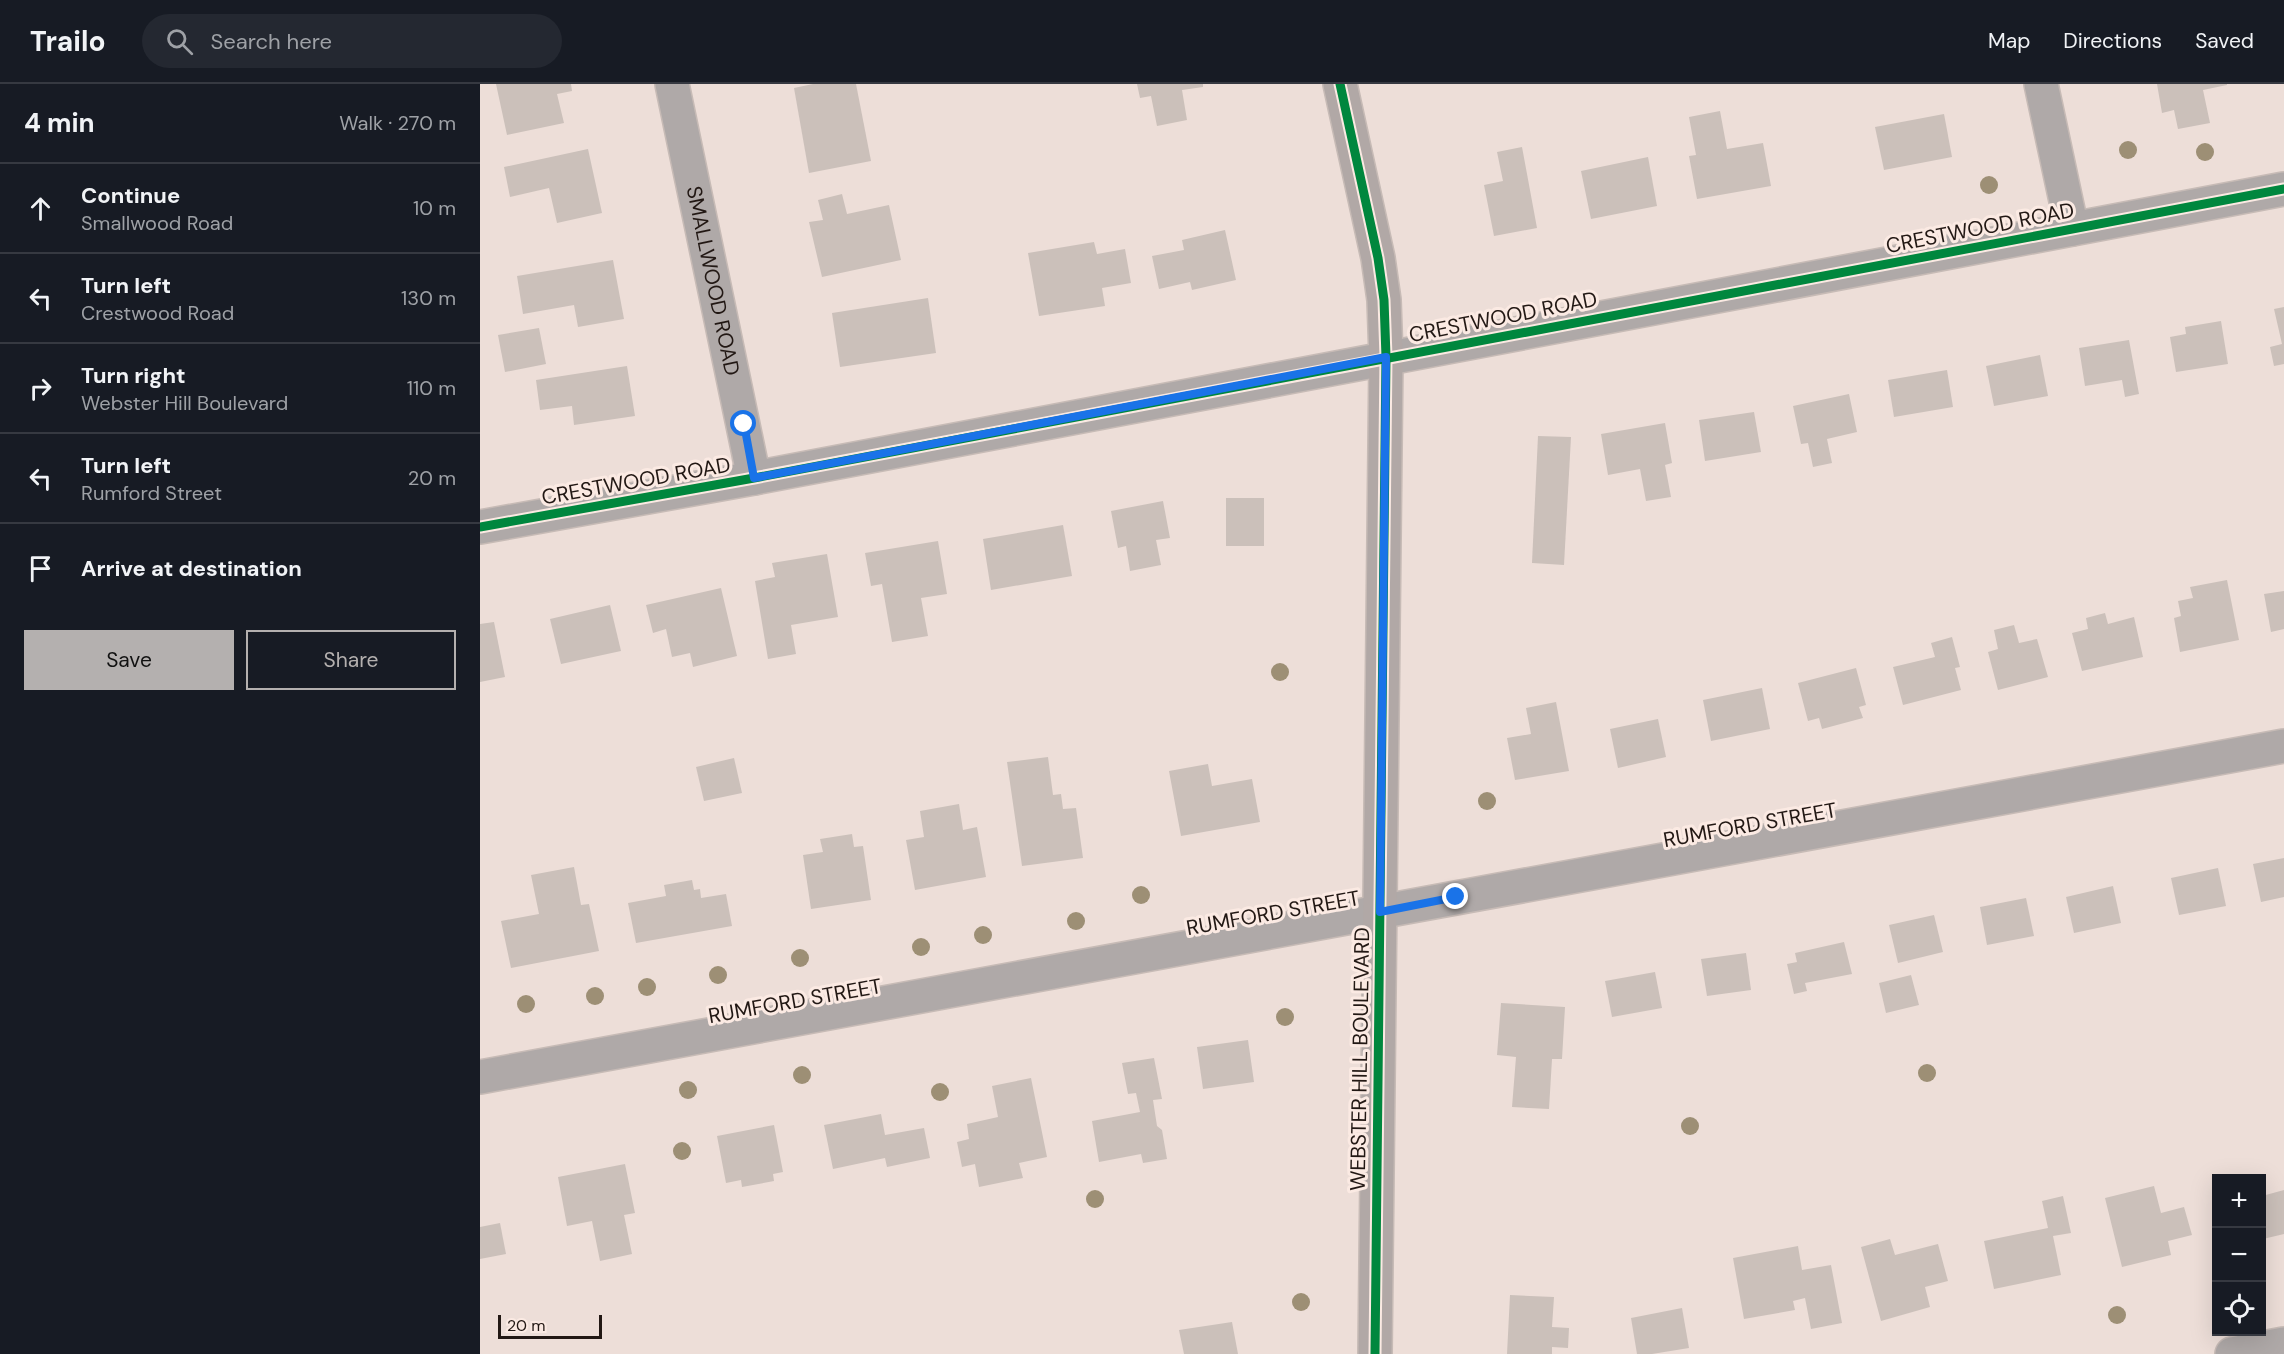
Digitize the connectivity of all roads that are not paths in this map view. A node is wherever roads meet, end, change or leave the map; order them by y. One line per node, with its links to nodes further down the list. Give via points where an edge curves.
1 (672, 84): 7 (street, SMALLWOOD ROAD)
2 (1340, 84): 6 (street, WEBSTER HILL BOULEVARD, via 1378,258)
3 (2042, 84): 5 (street)
4 (2284, 189): 5 (street, CRESTWOOD ROAD)
5 (2072, 229): 6 (street, CRESTWOOD ROAD)
6 (1386, 357): 7 (street, CRESTWOOD ROAD); 10 (street, WEBSTER HILL BOULEVARD)
7 (754, 478): 8 (street, CRESTWOOD ROAD)
8 (480, 527)
9 (2284, 746): 10 (street, RUMFORD STREET)
10 (1380, 912): 11 (street, RUMFORD STREET); 13 (street, WEBSTER HILL BOULEVARD)
11 (480, 1077)
12 (2284, 1344): 14 (street)
13 (1375, 1354)
14 (2232, 1354)

